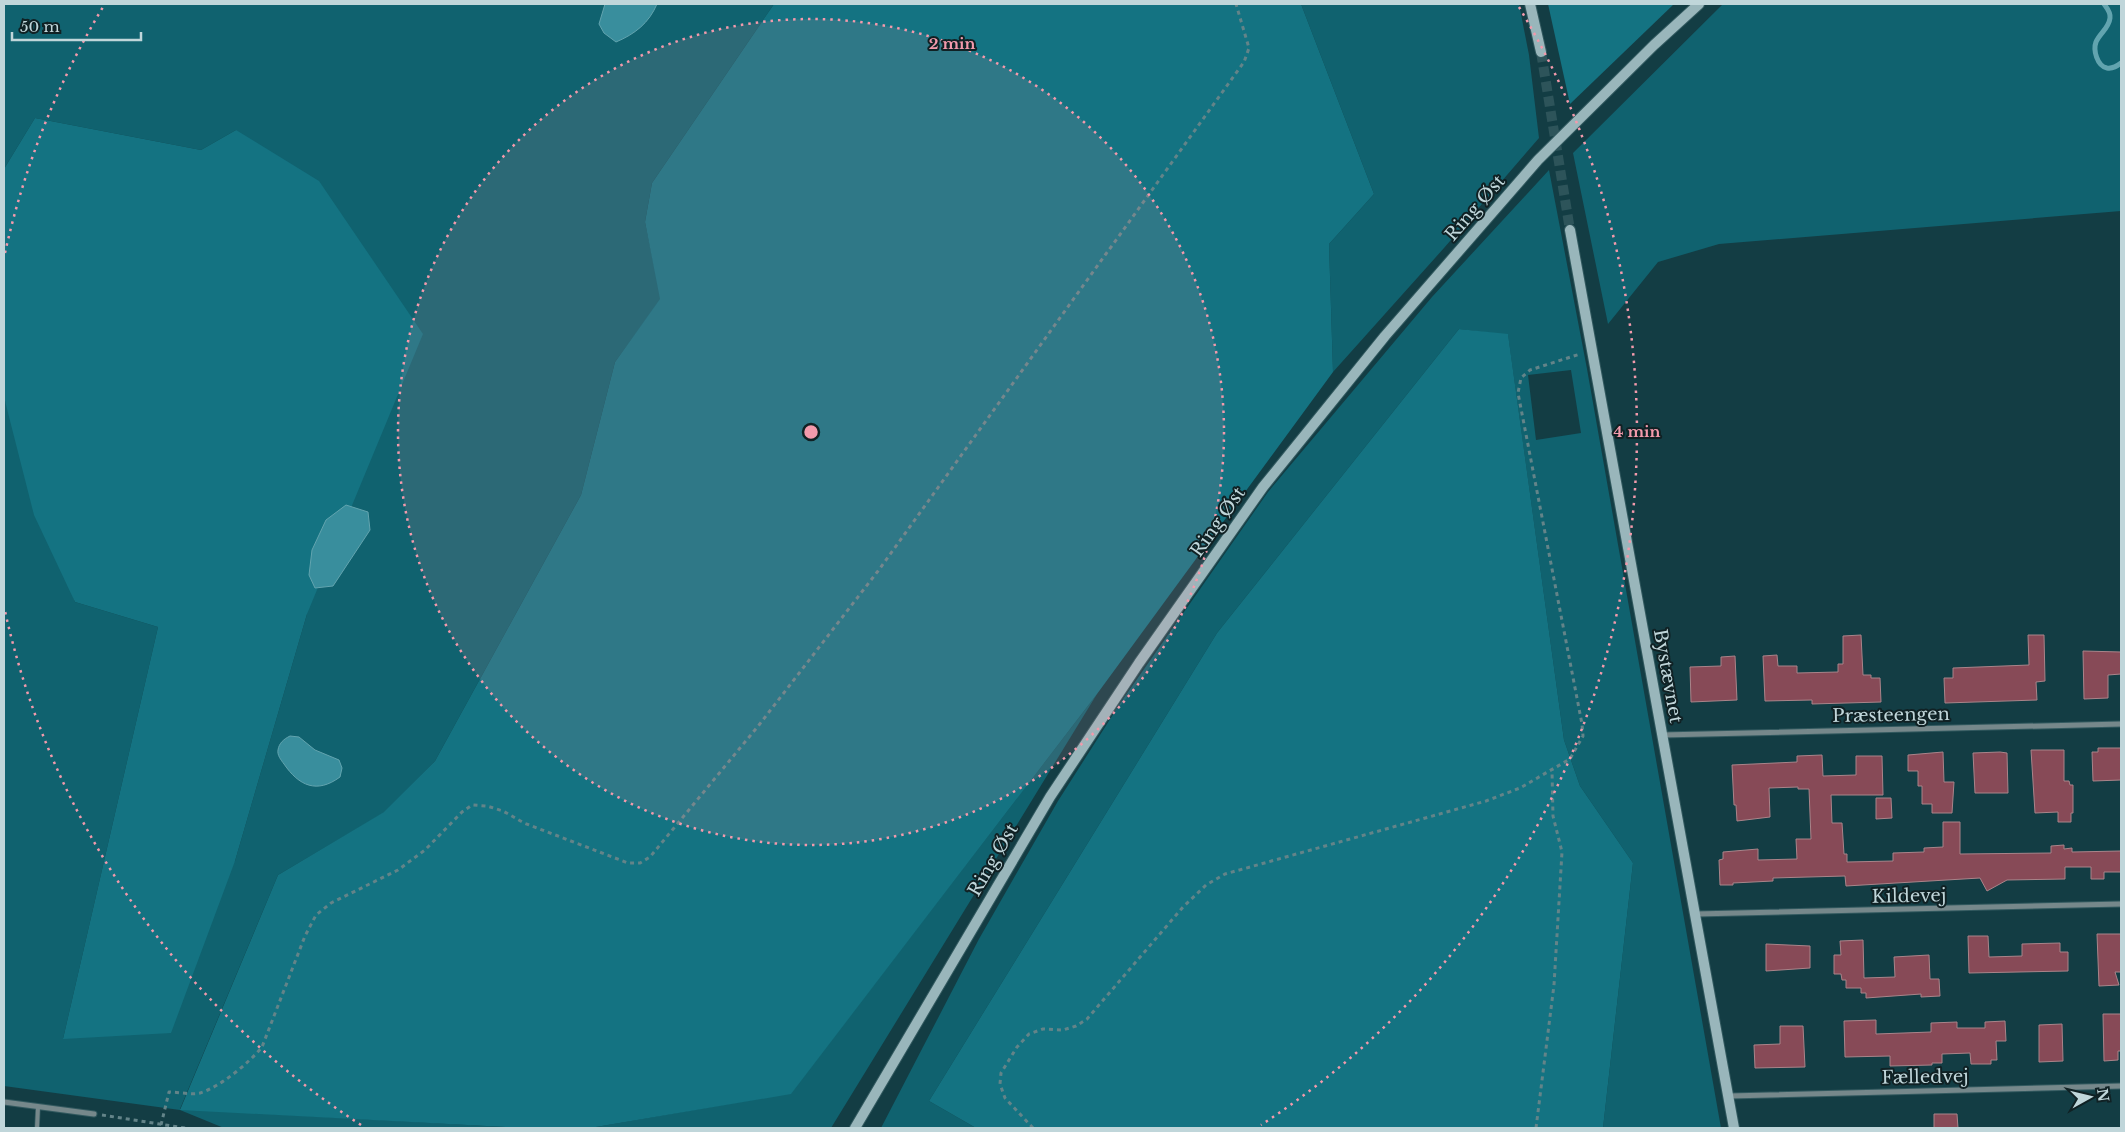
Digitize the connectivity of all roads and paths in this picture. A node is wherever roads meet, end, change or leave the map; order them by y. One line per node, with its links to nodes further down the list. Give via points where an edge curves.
1 (1236, 4): 17 (path, via 1250,48 1244,62 878,572 759,725 650,857 640,863 628,864 524,823 502,811 472,805 425,850 398,870 331,903 316,915 262,1047 251,1061 231,1076 200,1093 169,1092)
2 (1530, 4): 4 (main road)
3 (1699, 4): 20 (main road, Ring Øst, via 1538,160 1385,336 1263,487 1139,663 1050,797)
4 (1542, 52)
5 (1570, 230): 6 (main road, Bystævnet)
6 (1592, 350): 8 (main road, Bystævnet); 9 (path, via 1530,370 1520,378 1518,393 1582,724 1583,736 1579,745 1570,758)
7 (2121, 724): 8 (street, Præsteengen)
8 (1662, 735): 11 (main road, Bystævnet)
9 (1552, 770): 21 (path, via 1520,788 1486,801 1224,874 1206,885 1183,907 1087,1020 1063,1030 1043,1029 1029,1034 1017,1047 1001,1073 1000,1084 1005,1098); 22 (path, via 1553,816 1562,852 1554,985)
10 (2121, 904): 11 (street, Kildevej)
11 (1696, 914): 13 (main road, Bystævnet)
12 (2121, 1086): 13 (street, Fælledvej)
13 (1729, 1096): 23 (main road, Bystævnet)
14 (4, 1102): 15 (street)
15 (38, 1107): 16 (street); 18 (lane)
16 (94, 1114): 17 (path)
17 (161, 1125): 19 (path)
18 (37, 1128)
19 (185, 1128)
20 (855, 1128)
21 (1033, 1128)
22 (1536, 1128)
23 (1734, 1128)

